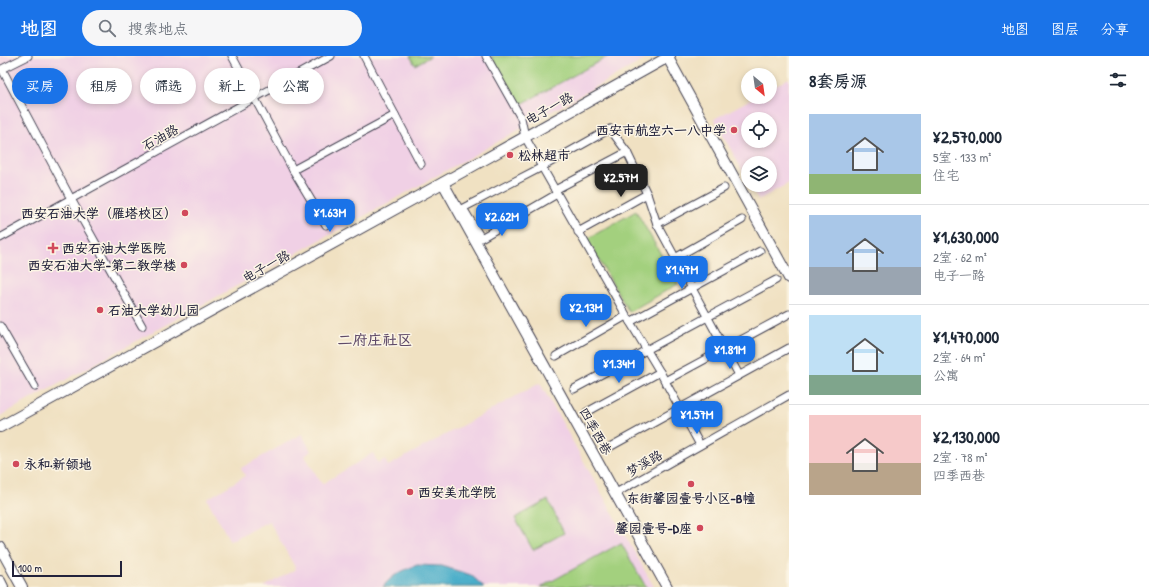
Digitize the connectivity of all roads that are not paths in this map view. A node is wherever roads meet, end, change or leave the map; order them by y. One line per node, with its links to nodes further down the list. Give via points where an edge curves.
1 (28, 56): 8 (street)
2 (232, 56): 7 (street)
3 (331, 56): 9 (street, 石油路)
4 (364, 56): 12 (street)
5 (486, 56): 13 (street, via 521,118)
6 (668, 56): 13 (street, 电子一路); 30 (street)
7 (239, 68)
8 (1, 70): 22 (street)
9 (260, 95)
10 (244, 104): 22 (street, 石油路)
11 (258, 104): 17 (street)
12 (396, 115): 15 (street); 17 (street)
13 (524, 137): 16 (street); 18 (street, 电子一路)
14 (627, 152): 16 (street, via 610,129); 20 (street); 21 (street)
15 (421, 164)
16 (542, 167): 20 (street); 20 (street, via 463,208 481,238)
17 (293, 170): 25 (street)
18 (444, 183): 50 (street, 电子一路); 53 (street, 四季西巷)
19 (724, 188): 24 (street)
20 (556, 192): 26 (street)
21 (647, 194): 24 (street); 26 (street)
22 (71, 199): 27 (street, 石油路); 37 (street)
23 (742, 220): 29 (street)
24 (657, 224): 29 (street)
25 (326, 225)
26 (578, 232): 35 (street)
27 (0, 238)
28 (760, 251): 32 (street)
29 (675, 258): 32 (street)
30 (789, 278)
31 (776, 280): 34 (street)
32 (692, 288): 34 (street); 35 (street)
33 (789, 314): 39 (street)
34 (707, 318): 39 (street); 40 (street)
35 (628, 319): 40 (street); 41 (street)
36 (0, 326): 45 (street)
37 (142, 326)
38 (789, 348): 43 (street)
39 (725, 349): 43 (street); 44 (street)
40 (646, 350): 42 (street); 46 (street)
41 (556, 356)
42 (660, 372): 44 (street); 49 (street)
43 (739, 375): 48 (street)
44 (665, 382): 48 (street)
45 (34, 387)
46 (574, 389)
47 (789, 396): 51 (street, 梦溪路)
48 (680, 408): 51 (street); 52 (street)
49 (587, 412)
50 (0, 427)
51 (700, 445): 53 (street, 梦溪路)
52 (606, 449)
53 (616, 493): 58 (street, 四季西巷)
54 (0, 547): 57 (street)
55 (0, 581): 56 (street)
56 (3, 587)
57 (22, 587)
58 (667, 587)

